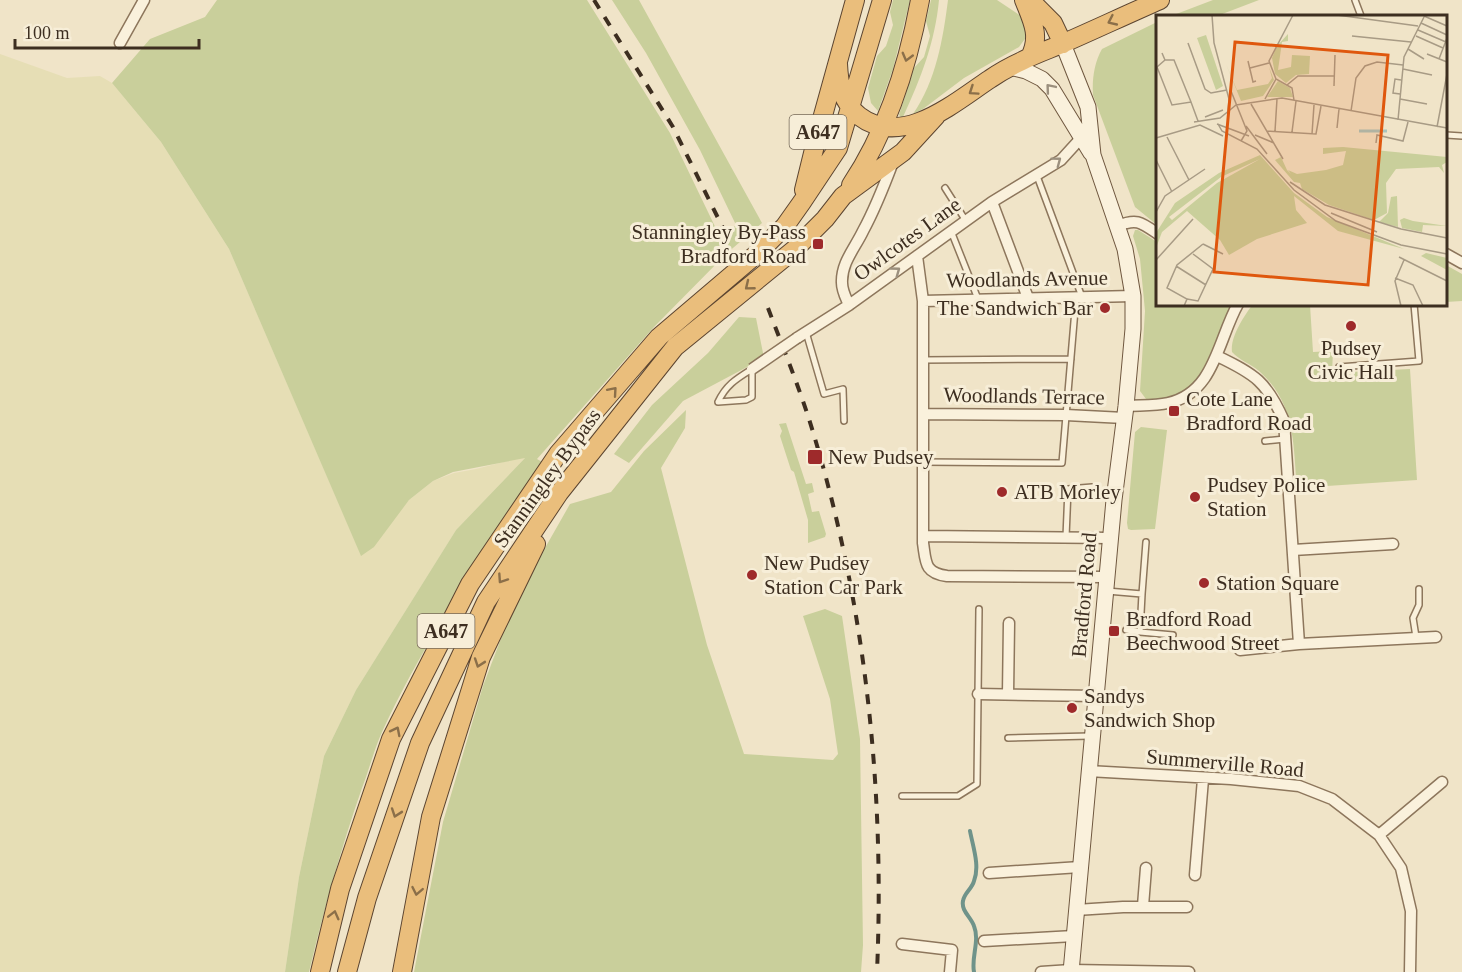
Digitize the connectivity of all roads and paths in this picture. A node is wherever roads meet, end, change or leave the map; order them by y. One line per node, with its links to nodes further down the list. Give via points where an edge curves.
1 (144, 0): 10 (street)
2 (855, 0): 13 (highway, A647)
3 (882, 0): 15 (highway, Stanningley Bypass)
4 (920, 0): 17 (highway, A647, one-way to 17, via 907,58)
5 (1024, 0): 12 (highway, via 1036,33)
6 (1030, 0): 11 (highway, via 1053,23)
7 (1160, 0): 11 (highway, one-way to 11)
8 (1355, 0): 9 (lane)
9 (1361, 15)
10 (120, 43)
11 (1064, 44): 12 (highway); 21 (main road, Bradford Road, via 1088,107)
12 (1030, 57): 14 (highway)
13 (838, 64): 15 (highway, via 839,85); 26 (highway, A647)
14 (1010, 68): 16 (highway, one-way to 16); 20 (main road, Bradford Road, one-way to 14, via 1042,79)
15 (850, 107): 17 (highway, via 864,120); 26 (highway, Stanningley Bypass, via 838,148)
16 (936, 116): 17 (highway); 22 (highway, Stanningley Bypass / A647)
17 (883, 127): 25 (highway, A647, via 868,159)
18 (1447, 135): 19 (lane)
19 (1462, 136)
20 (1082, 138): 21 (main road, Bradford Road); 23 (street, Owlcotes Lane, one-way to 20, via 1061,160)
21 (1093, 155): 29 (main road, Bradford Road)
22 (895, 157): 25 (highway, Stanningley Bypass / A647); 40 (street, via 862,234 847,258 842,283)
23 (1037, 176): 27 (street, Owlcotes Lane); 36 (lane)
24 (945, 188): 28 (lane)
25 (843, 196): 53 (highway, Stanningley Bypass / A647, one-way to 53, via 803,242 675,347)
26 (801, 202): 98 (highway, Stanningley Bypass / A647, one-way to 26, via 340,889 392,739 470,584 573,436 660,337 759,252 785,226)
27 (992, 202): 28 (street, Owlcotes Lane); 37 (street)
28 (966, 221): 30 (street, Owlcotes Lane)
29 (1117, 226): 31 (street, via 1135,221); 35 (main road, Bradford Road)
30 (951, 231): 33 (street, Owlcotes Lane); 38 (lane)
31 (1156, 233)
32 (1447, 255): 34 (street)
33 (916, 256): 39 (street); 40 (street, Owlcotes Lane, one-way to 33)
34 (1462, 263)
35 (1133, 296): 36 (street, Woodlands Avenue); 49 (main road, Bradford Road)
36 (1079, 297): 37 (street, Woodlands Avenue); 45 (lane)
37 (1028, 298): 38 (street, Woodlands Avenue)
38 (978, 299): 39 (street, Woodlands Avenue)
39 (923, 301): 46 (street)
40 (849, 305): 43 (street, Owlcotes Lane)
41 (1237, 306): 44 (street, Woodlands Terrace)
42 (1414, 306): 47 (lane, via 1419,361)
43 (801, 335): 48 (street, Owlcotes Lane, bridge); 52 (lane, via 824,394 843,389)
44 (1217, 356): 49 (street, Woodlands Terrace, via 1202,384 1186,395 1169,404); 54 (street, via 1261,382 1284,421)
45 (1071, 359): 46 (lane); 51 (lane)
46 (923, 360): 50 (street)
47 (1339, 367)
48 (752, 369): 48 (lane, via 733,381 718,402 752,397)
49 (1125, 412): 51 (street, Woodlands Terrace); 60 (main road, Bradford Road)
50 (923, 414): 51 (street, Woodlands Terrace); 56 (street)
51 (1066, 415): 56 (lane, via 1062,463)
52 (844, 421)
53 (609, 429): 96 (highway, one-way to 96, via 537,541 481,657 431,817); 99 (highway, Stanningley Bypass / A647, one-way to 99, via 559,493 486,602 420,743 366,898)
54 (1285, 439): 55 (lane); 63 (street)
55 (1265, 441)
56 (923, 462): 58 (street)
57 (1092, 487): 59 (lane, via 1068,489)
58 (923, 536): 59 (street); 64 (street, via 926,565 936,575)
59 (1066, 537): 60 (street)
60 (1110, 538): 64 (main road, Bradford Road)
61 (1146, 542): 66 (lane)
62 (1393, 544): 63 (street)
63 (1293, 550): 74 (street)
64 (1106, 584): 66 (lane); 78 (main road, Bradford Road)
65 (1419, 589): 73 (lane, via 1419,606 1413,618)
66 (1142, 594): 70 (lane)
67 (979, 609): 76 (lane)
68 (1009, 623): 77 (street)
69 (1126, 630): 70 (lane)
70 (1140, 632): 71 (lane)
71 (1173, 635)
72 (1436, 637): 73 (street)
73 (1416, 638): 74 (street)
74 (1299, 644): 75 (street)
75 (1240, 650)
76 (978, 694): 77 (street); 84 (lane, via 977,784 958,796)
77 (1008, 694): 78 (street)
78 (1095, 696): 79 (main road, Bradford Road)
79 (1092, 736): 80 (lane); 81 (main road, Bradford Road)
80 (1008, 738)
81 (1088, 771): 82 (street, Summerville Road); 86 (main road, Bradford Road)
82 (1203, 779): 85 (street, Summerville Road, via 1299,786 1332,799); 89 (street)
83 (1442, 782): 85 (street)
84 (902, 796)
85 (1379, 835): 103 (street, Summerville Road, via 1401,868 1411,910)
86 (1080, 867): 88 (street); 92 (main road, Bradford Road)
87 (1146, 868): 90 (street)
88 (989, 873)
89 (1195, 875)
90 (1143, 906): 91 (street); 92 (street)
91 (1187, 907)
92 (1076, 910): 93 (main road, Bradford Road)
93 (1074, 936): 94 (street); 97 (main road, Bradford Road)
94 (984, 941)
95 (902, 944): 100 (street, via 952,950)
96 (403, 970)
97 (1071, 971): 101 (street); 102 (street)
98 (320, 972)
99 (347, 972)
100 (950, 972)
101 (1041, 972)
102 (1189, 972)
103 (1410, 972)

